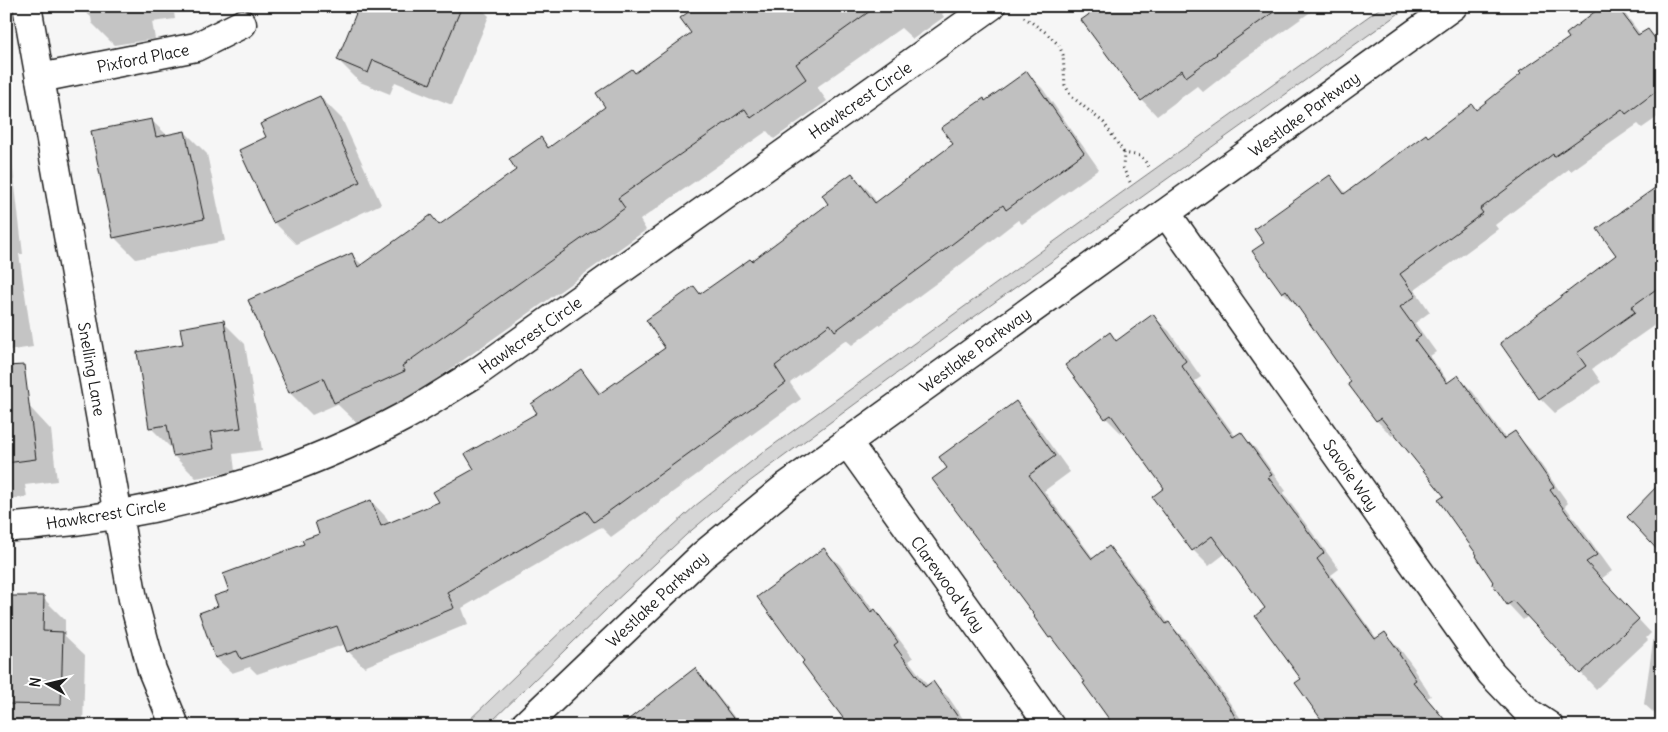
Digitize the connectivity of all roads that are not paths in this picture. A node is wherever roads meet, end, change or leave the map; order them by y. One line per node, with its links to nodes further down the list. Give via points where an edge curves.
1 (27, 6): 5 (street, Snelling Lane)
2 (991, 6): 8 (street, Hawkcrest Circle, via 476,373 405,416 330,452 252,482)
3 (1454, 6): 6 (street, Westlake Parkway)
4 (242, 24): 5 (street, Pixford Place, via 196,47)
5 (40, 78): 8 (street, Snelling Lane)
6 (1166, 213): 7 (street, Westlake Parkway); 13 (street, Savoie Way, via 1491,673 1529,713)
7 (847, 442): 10 (street, Westlake Parkway, via 788,485 702,556); 12 (street, Clarewood Way)
8 (118, 515): 9 (street, Hawkcrest Circle); 11 (street, Snelling Lane, via 142,634 152,670)
9 (6, 527)
10 (537, 721)
11 (175, 726)
12 (1050, 726)
13 (1549, 726)

